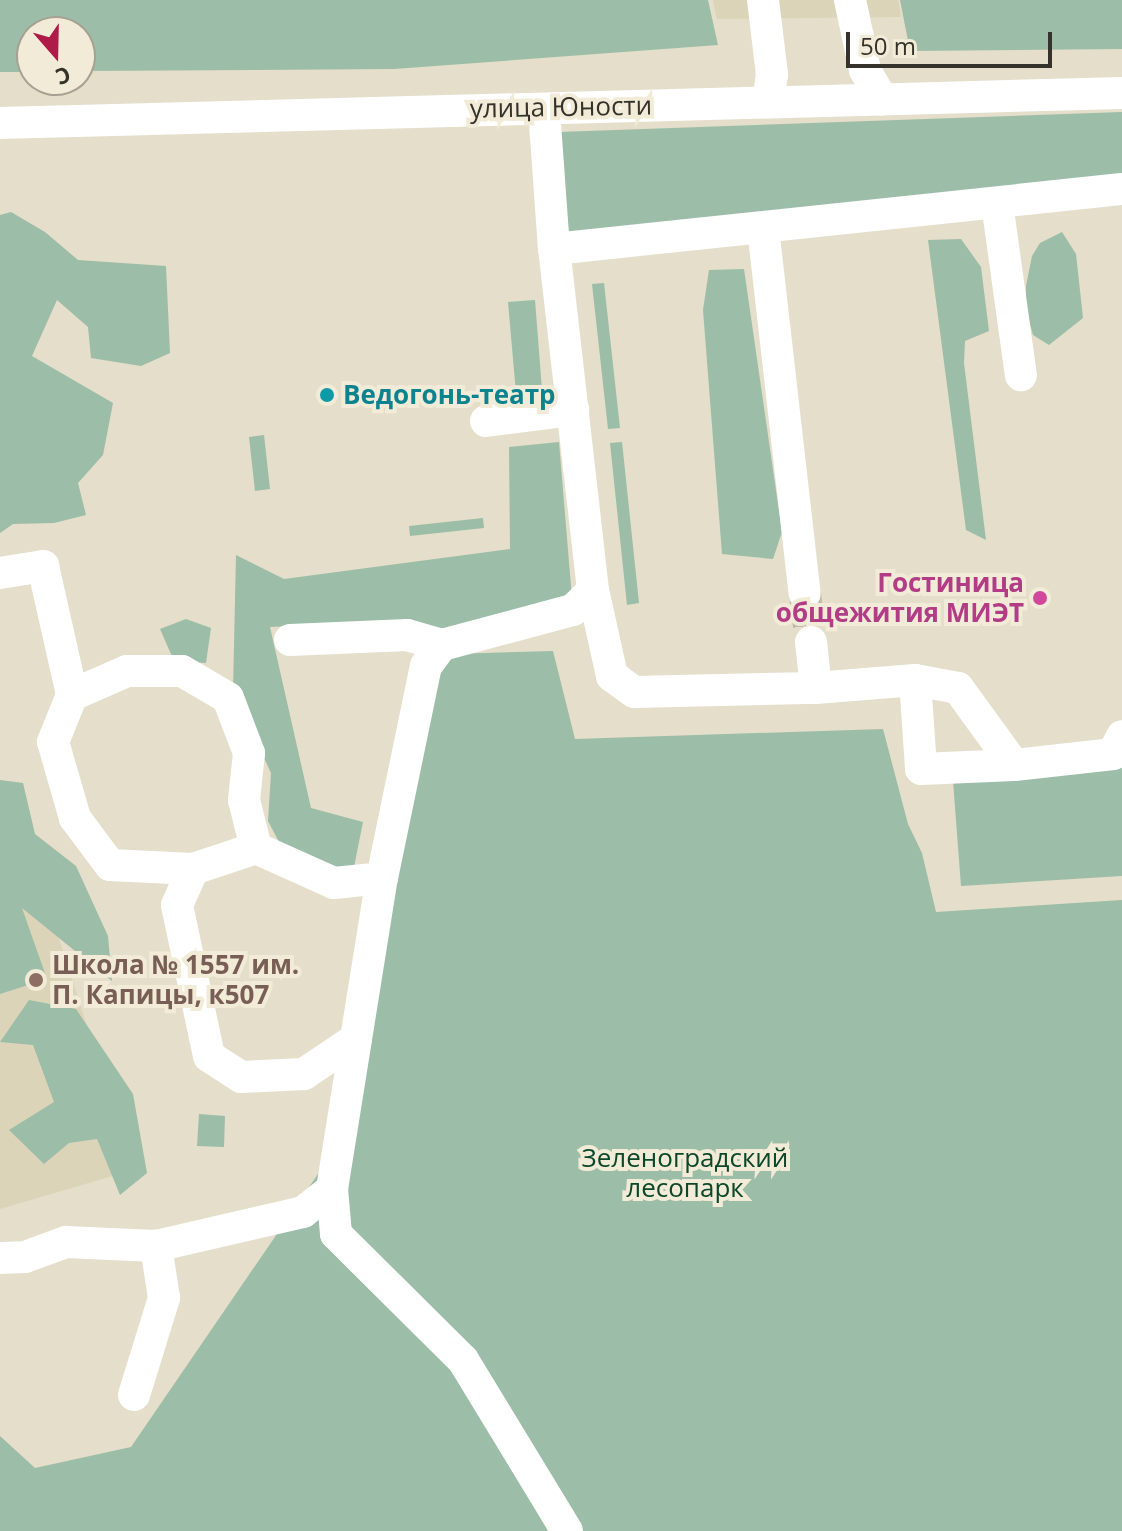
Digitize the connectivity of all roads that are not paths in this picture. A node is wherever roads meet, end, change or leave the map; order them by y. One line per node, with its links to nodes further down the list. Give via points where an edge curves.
1 (763, 0): 5 (street, via 772,74)
2 (850, 0): 4 (street, via 865,70)
3 (1122, 93): 4 (street, улица Юности)
4 (882, 99): 5 (street, улица Юности)
5 (768, 102): 6 (street, улица Юности)
6 (544, 109): 7 (street, улица Юности); 11 (street)
7 (0, 123)
8 (1122, 189): 9 (street)
9 (997, 203): 10 (street); 12 (street)
10 (763, 228): 11 (street); 17 (street)
11 (554, 249): 13 (street)
12 (1021, 375)
13 (573, 410): 14 (street); 16 (street)
14 (486, 421)
15 (0, 573): 23 (street, via 43,566)
16 (593, 590): 20 (street, via 573,610); 22 (street, via 612,676 634,692)
17 (805, 594)
18 (290, 640): 20 (street, via 407,635)
19 (811, 642): 22 (street)
20 (442, 645): 28 (street, via 426,666)
21 (915, 680): 22 (street); 25 (street, via 958,688); 25 (street, via 921,769)
22 (816, 688)
23 (72, 695): 26 (street, via 127,671 182,671 228,698 249,753 244,800); 27 (street, via 53,742 75,818 110,865)
24 (1122, 736): 25 (street, via 1113,754)
25 (1014, 765)
26 (256, 848): 27 (street); 28 (street, via 334,883)
27 (193, 869): 29 (street, via 177,905 209,1056 241,1077 304,1074)
28 (382, 878): 29 (street)
29 (356, 1039): 30 (street)
30 (332, 1189): 31 (street, via 303,1212); 34 (street, via 336,1234 463,1360)
31 (156, 1246): 32 (street, via 66,1242 25,1257); 33 (street, via 164,1298)
32 (0, 1258)
33 (134, 1395)
34 (567, 1531)

